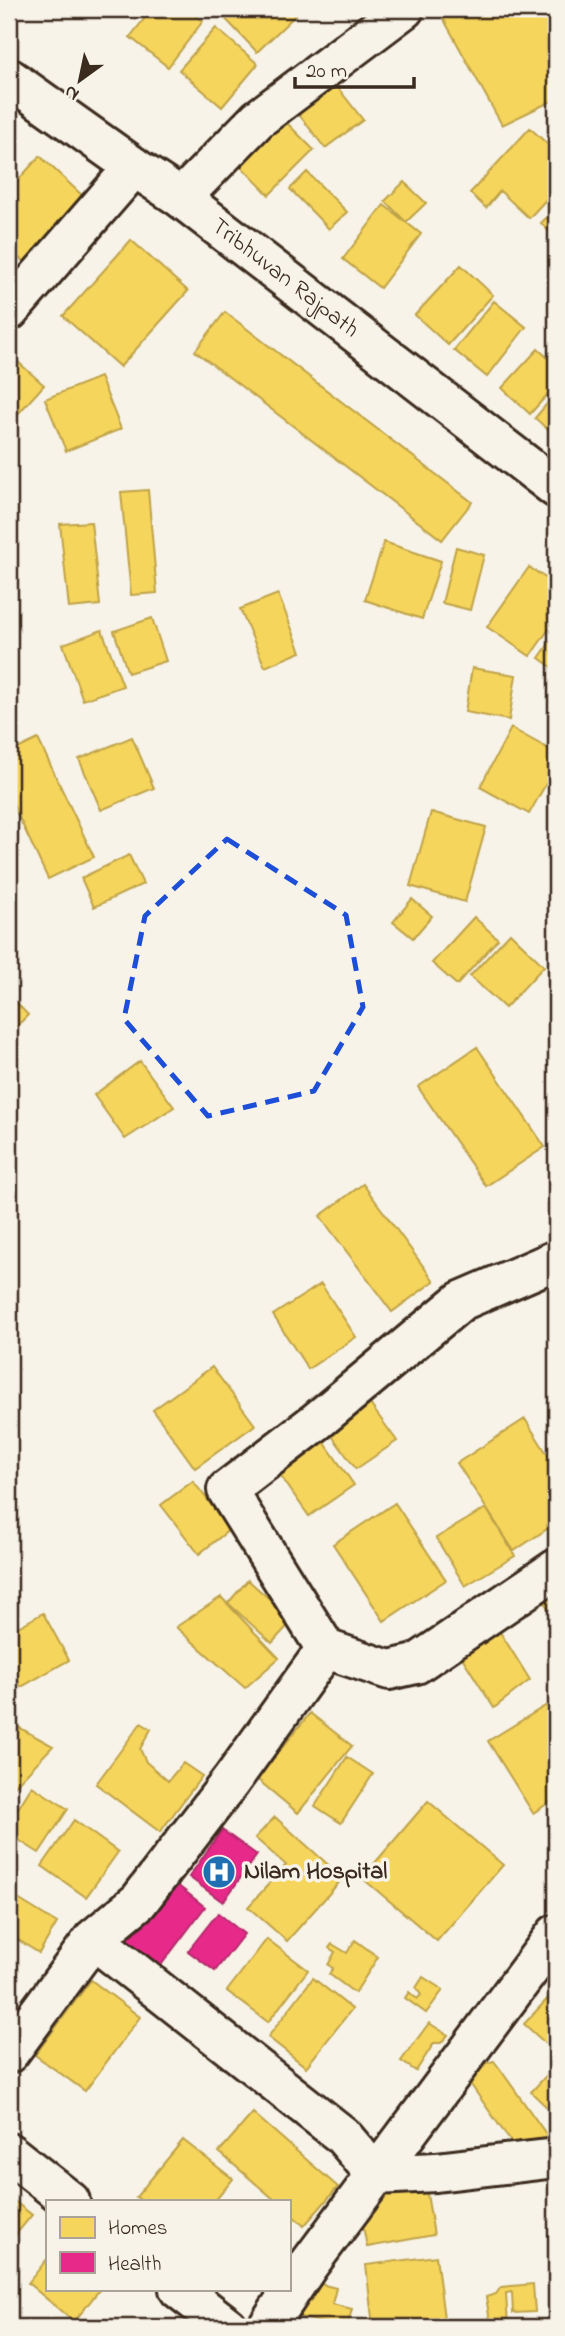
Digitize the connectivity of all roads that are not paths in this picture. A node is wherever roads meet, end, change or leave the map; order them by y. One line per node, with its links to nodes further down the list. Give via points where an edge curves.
1 (404, 9): 4 (main road, via 258,119)
2 (9, 78): 3 (main road, Tribhuvan Rajpath)
3 (134, 167): 4 (main road, Tribhuvan Rajpath); 5 (main road)
4 (181, 198): 6 (main road, Tribhuvan Rajpath)
5 (9, 311)
6 (556, 488)
7 (556, 1260): 9 (main road, via 461,1301 227,1490)
8 (556, 1569): 9 (main road, via 416,1664 388,1670)
9 (326, 1649): 11 (main road, via 139,1900)
10 (556, 1934): 15 (main road)
11 (93, 1938): 12 (main road); 15 (main road, via 342,2135)
12 (9, 2053)
13 (9, 2153): 16 (main road)
14 (556, 2158): 15 (main road)
15 (376, 2175): 19 (main road)
16 (69, 2200)
17 (180, 2290): 18 (main road)
18 (228, 2327)
19 (267, 2327)

